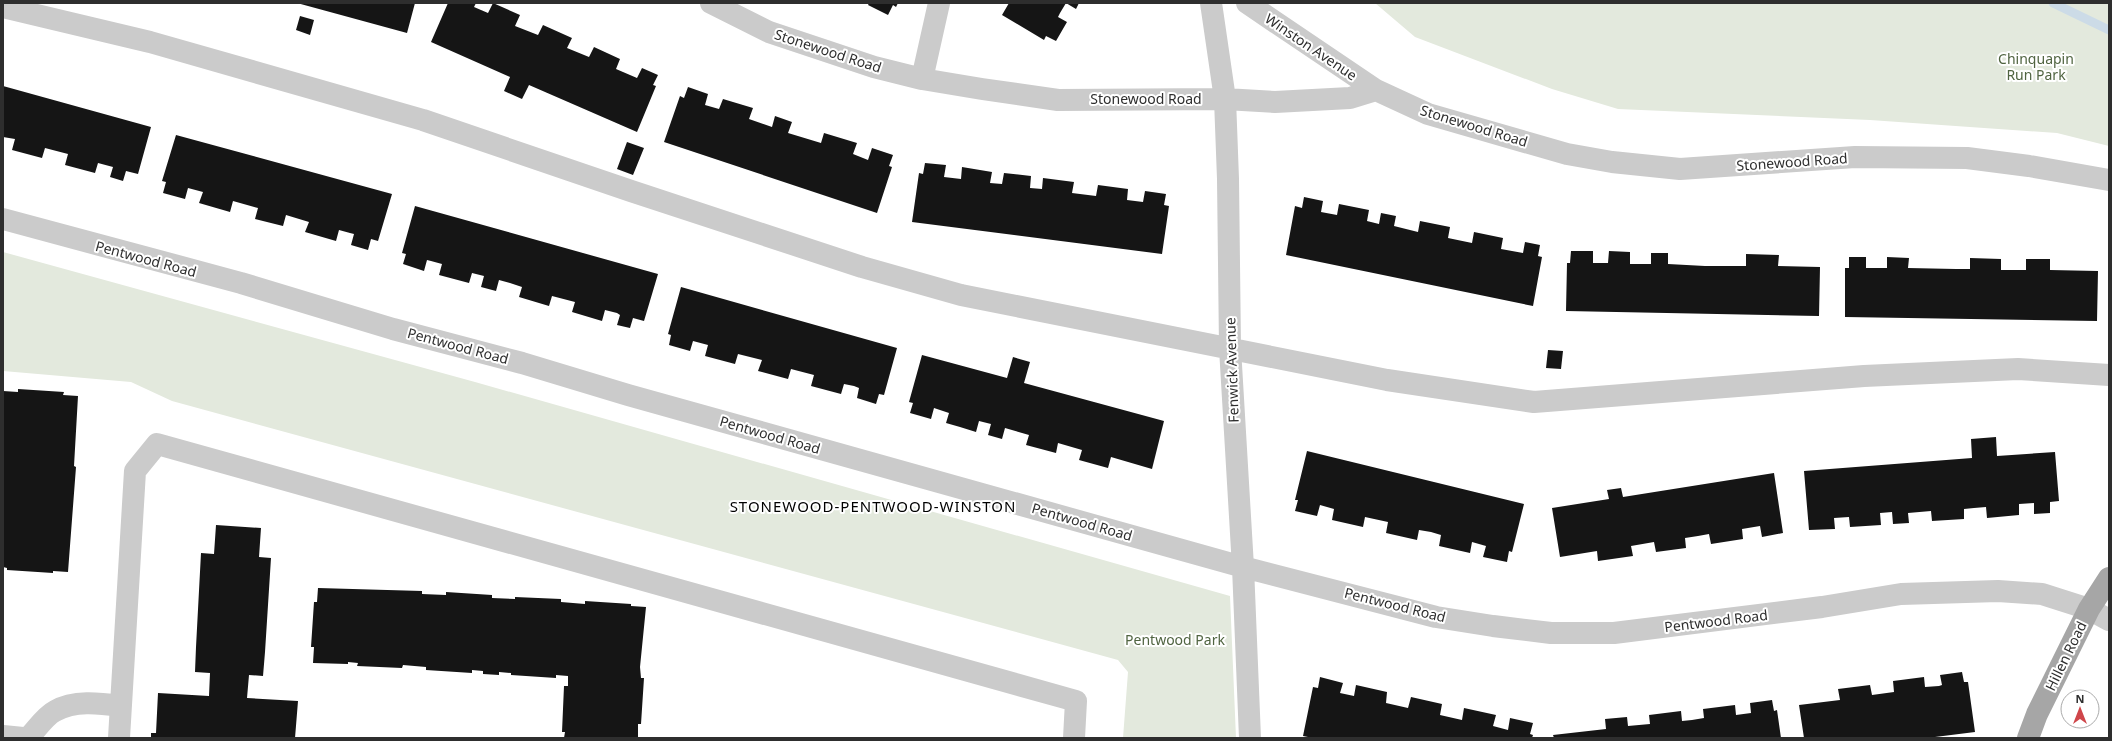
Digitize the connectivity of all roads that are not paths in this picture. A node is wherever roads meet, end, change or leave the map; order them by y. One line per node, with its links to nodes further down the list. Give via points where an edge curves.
1 (711, 3): 6 (street, Stonewood Road, via 769,32 874,67)
2 (939, 3): 6 (street)
3 (1211, 3): 8 (street, Fenwick Avenue)
4 (1247, 3): 7 (street, Winston Avenue)
5 (3, 7): 11 (street, via 150,42 423,120 862,267 953,292)
6 (922, 79): 8 (street, Stonewood Road, via 1058,100)
7 (1376, 90): 8 (street, Stonewood Road, via 1350,98 1321,100 1275,102); 9 (street, Stonewood Road, via 1428,114 1567,154 1612,162 1680,169 1839,158 1967,158)
8 (1225, 99): 11 (street, Fenwick Avenue)
9 (2109, 180)
10 (3, 219): 13 (street, Pentwood Road, via 241,283 393,329 522,363)
11 (1230, 348): 12 (street, via 1387,380 1534,402 1864,376 2018,369); 13 (street, Fenwick Avenue)
12 (2109, 375)
13 (1243, 567): 15 (street, Pentwood Road, via 1436,617 1551,632 1614,632 1681,626 1901,594 1998,591 2042,594); 23 (street, Fenwick Avenue)
14 (2109, 578): 15 (main road, Hillen Road)
15 (2088, 609): 16 (street, Pentwood Road); 24 (main road, Hillen Road)
16 (2109, 620)
17 (120, 706): 20 (street, via 77,704 54,711); 21 (street); 22 (street, via 135,471 157,444 1076,701)
18 (3, 736): 19 (street)
19 (23, 738)
20 (28, 738)
21 (119, 738)
22 (1074, 738)
23 (1250, 738)
24 (2028, 738)

